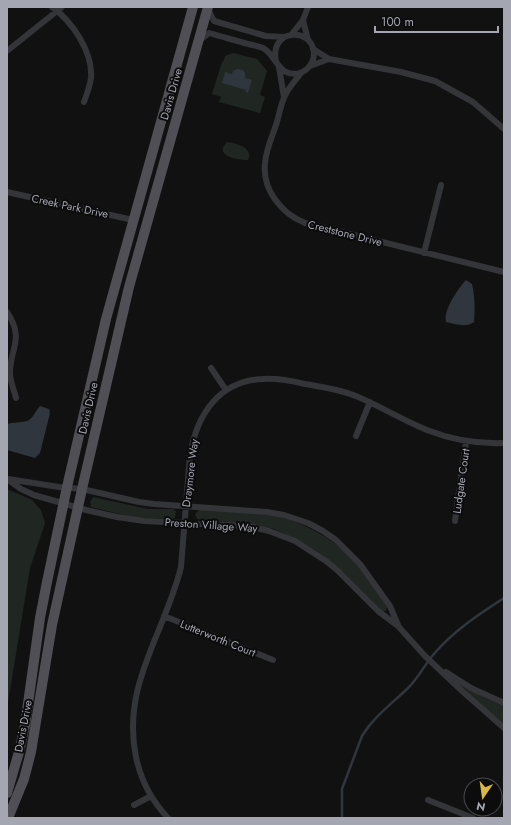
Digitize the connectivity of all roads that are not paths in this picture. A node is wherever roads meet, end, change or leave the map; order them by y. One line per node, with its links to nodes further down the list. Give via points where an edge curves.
1 (193, 7): 20 (main road, Davis Drive)
2 (208, 7): 6 (street, via 214,21 266,36); 8 (main road, Davis Drive)
3 (308, 7): 5 (street)
4 (57, 8): 10 (street); 16 (street, via 79,37 89,61 91,77)
5 (303, 20): 6 (street); 7 (street)
6 (287, 36): 7 (street, via 303,36); 12 (street, via 275,50)
7 (308, 40): 9 (street)
8 (198, 41): 12 (street, via 210,33 263,48); 33 (main road, Davis Drive, via 129,287)
9 (313, 49): 11 (street); 13 (street, via 313,61)
10 (7, 51)
11 (329, 60): 13 (street); 17 (street, via 401,72 435,82 473,102)
12 (277, 64): 14 (street, via 289,73); 15 (street, Creststone Drive)
13 (310, 66): 14 (street)
14 (301, 72): 15 (street, Creststone Drive)
15 (284, 97): 21 (street, Creststone Drive, via 264,164 271,193 284,211 305,223)
16 (84, 102)
17 (504, 129)
18 (441, 185): 21 (street)
19 (7, 192): 20 (street, Creek Park Drive)
20 (133, 220): 32 (main road, Davis Drive, via 106,319)
21 (424, 253): 22 (street, Creststone Drive)
22 (504, 272)
23 (7, 312): 26 (street, via 16,332 10,378)
24 (211, 368): 25 (street)
25 (226, 390): 27 (street, Draymore Way, via 251,380 275,379 343,391); 36 (street, Draymore Way, via 204,414 194,433)
26 (16, 398)
27 (370, 402): 28 (street); 29 (street, Draymore Way, via 427,430)
28 (356, 436)
29 (466, 442): 30 (street, Draymore Way); 37 (street, Ludgate Court)
30 (504, 443)
31 (7, 479): 32 (street, Preston Village Way); 34 (street, Preston Village Way, via 34,494)
32 (67, 487): 33 (street, Preston Village Way); 34 (main road, Davis Drive)
33 (82, 488): 35 (main road, Davis Drive); 36 (street, Preston Village Way, via 139,502)
34 (64, 502): 35 (street, Preston Village Way); 45 (main road, Davis Drive, via 40,618 25,725)
35 (78, 506): 38 (street, Preston Village Way, via 131,520); 49 (main road, Davis Drive, via 52,625 31,752 17,799)
36 (186, 506): 38 (street, Draymore Way); 40 (street, Preston Village Way, via 267,512 297,518 323,531 341,544 360,564 390,606)
37 (455, 521)
38 (185, 522): 39 (street, Draymore Way, via 181,567); 40 (street, Preston Village Way, via 259,528 291,540 326,561 378,611)
39 (164, 616): 41 (street, Lutterworth Court); 46 (street, Draymore Way, via 136,691 133,716 138,766)
40 (398, 626): 42 (street, Preston Village Way)
41 (273, 660)
42 (436, 666): 43 (street, Preston Village Way, via 471,688); 44 (street, Preston Village Way)
43 (504, 704)
44 (504, 728)
45 (7, 793)
46 (151, 796): 48 (street); 50 (street, Draymore Way)
47 (428, 800): 51 (street)
48 (134, 805)
49 (8, 818)
50 (168, 818)
51 (473, 818)

